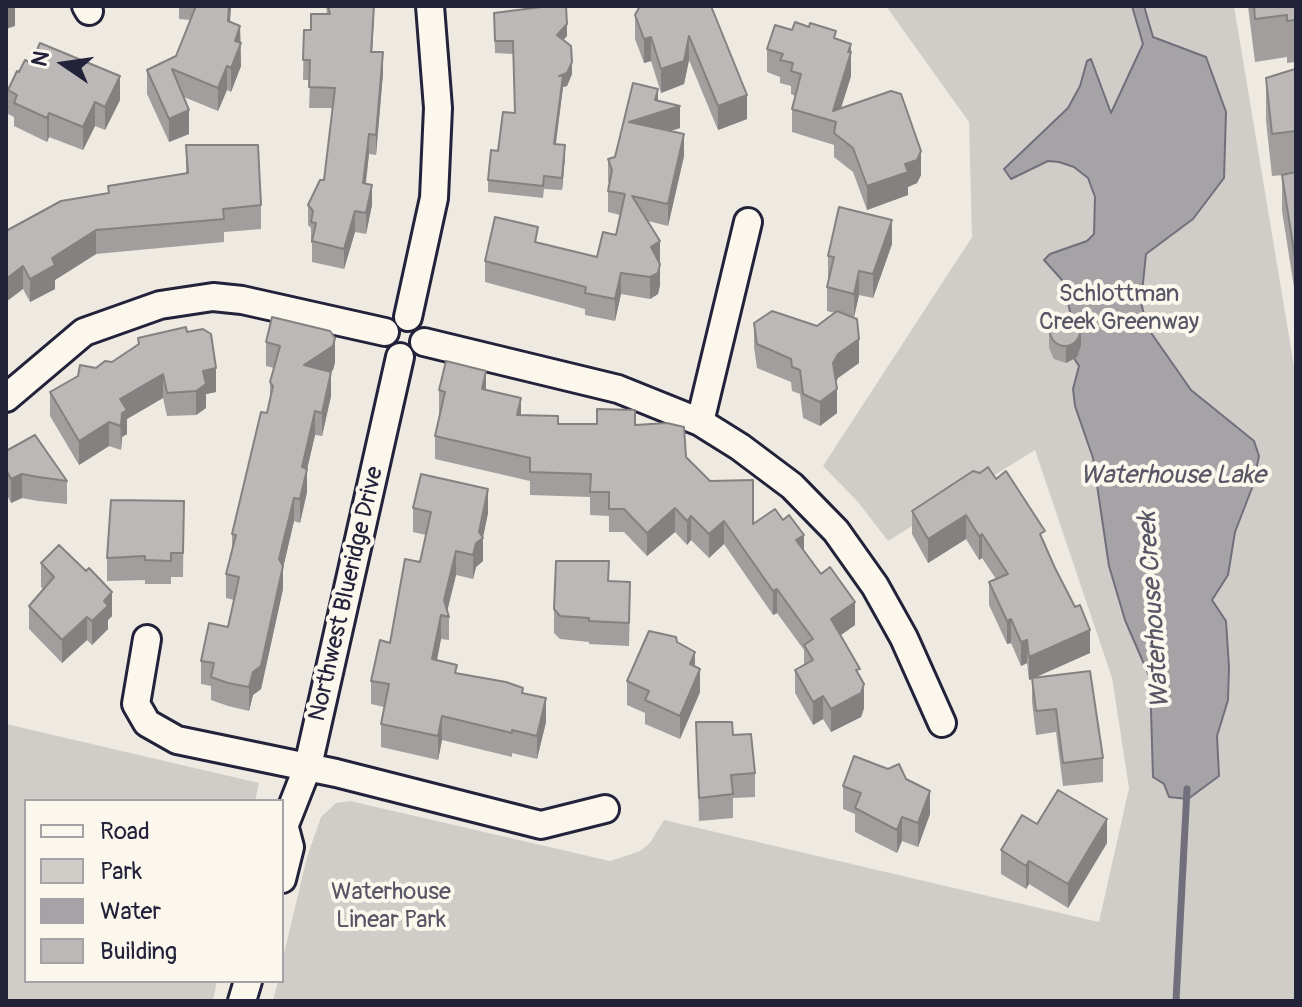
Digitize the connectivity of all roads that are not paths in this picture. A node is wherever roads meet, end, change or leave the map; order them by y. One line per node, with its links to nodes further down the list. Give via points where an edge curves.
1 (430, 6): 3 (street, via 438,108 434,198)
2 (748, 222): 8 (street)
3 (408, 317): 4 (street, via 394,321); 5 (street, via 421,325)
4 (385, 332): 6 (street, via 389,349); 7 (street, via 242,300 213,297 160,305 84,332)
5 (424, 342): 6 (street, via 416,354); 8 (street, via 618,389)
6 (400, 357): 11 (street, Northwest Blueridge Drive)
7 (6, 398)
8 (700, 422): 10 (street, via 792,486 836,531 889,612)
9 (147, 639): 11 (street, via 136,704 147,723 177,740)
10 (942, 723)
11 (308, 766): 12 (street, via 541,825); 13 (street, Northwest Blueridge Drive)
12 (605, 809)
13 (284, 830): 14 (street, Northwest Blueridge Drive, via 290,847)
14 (284, 871)

